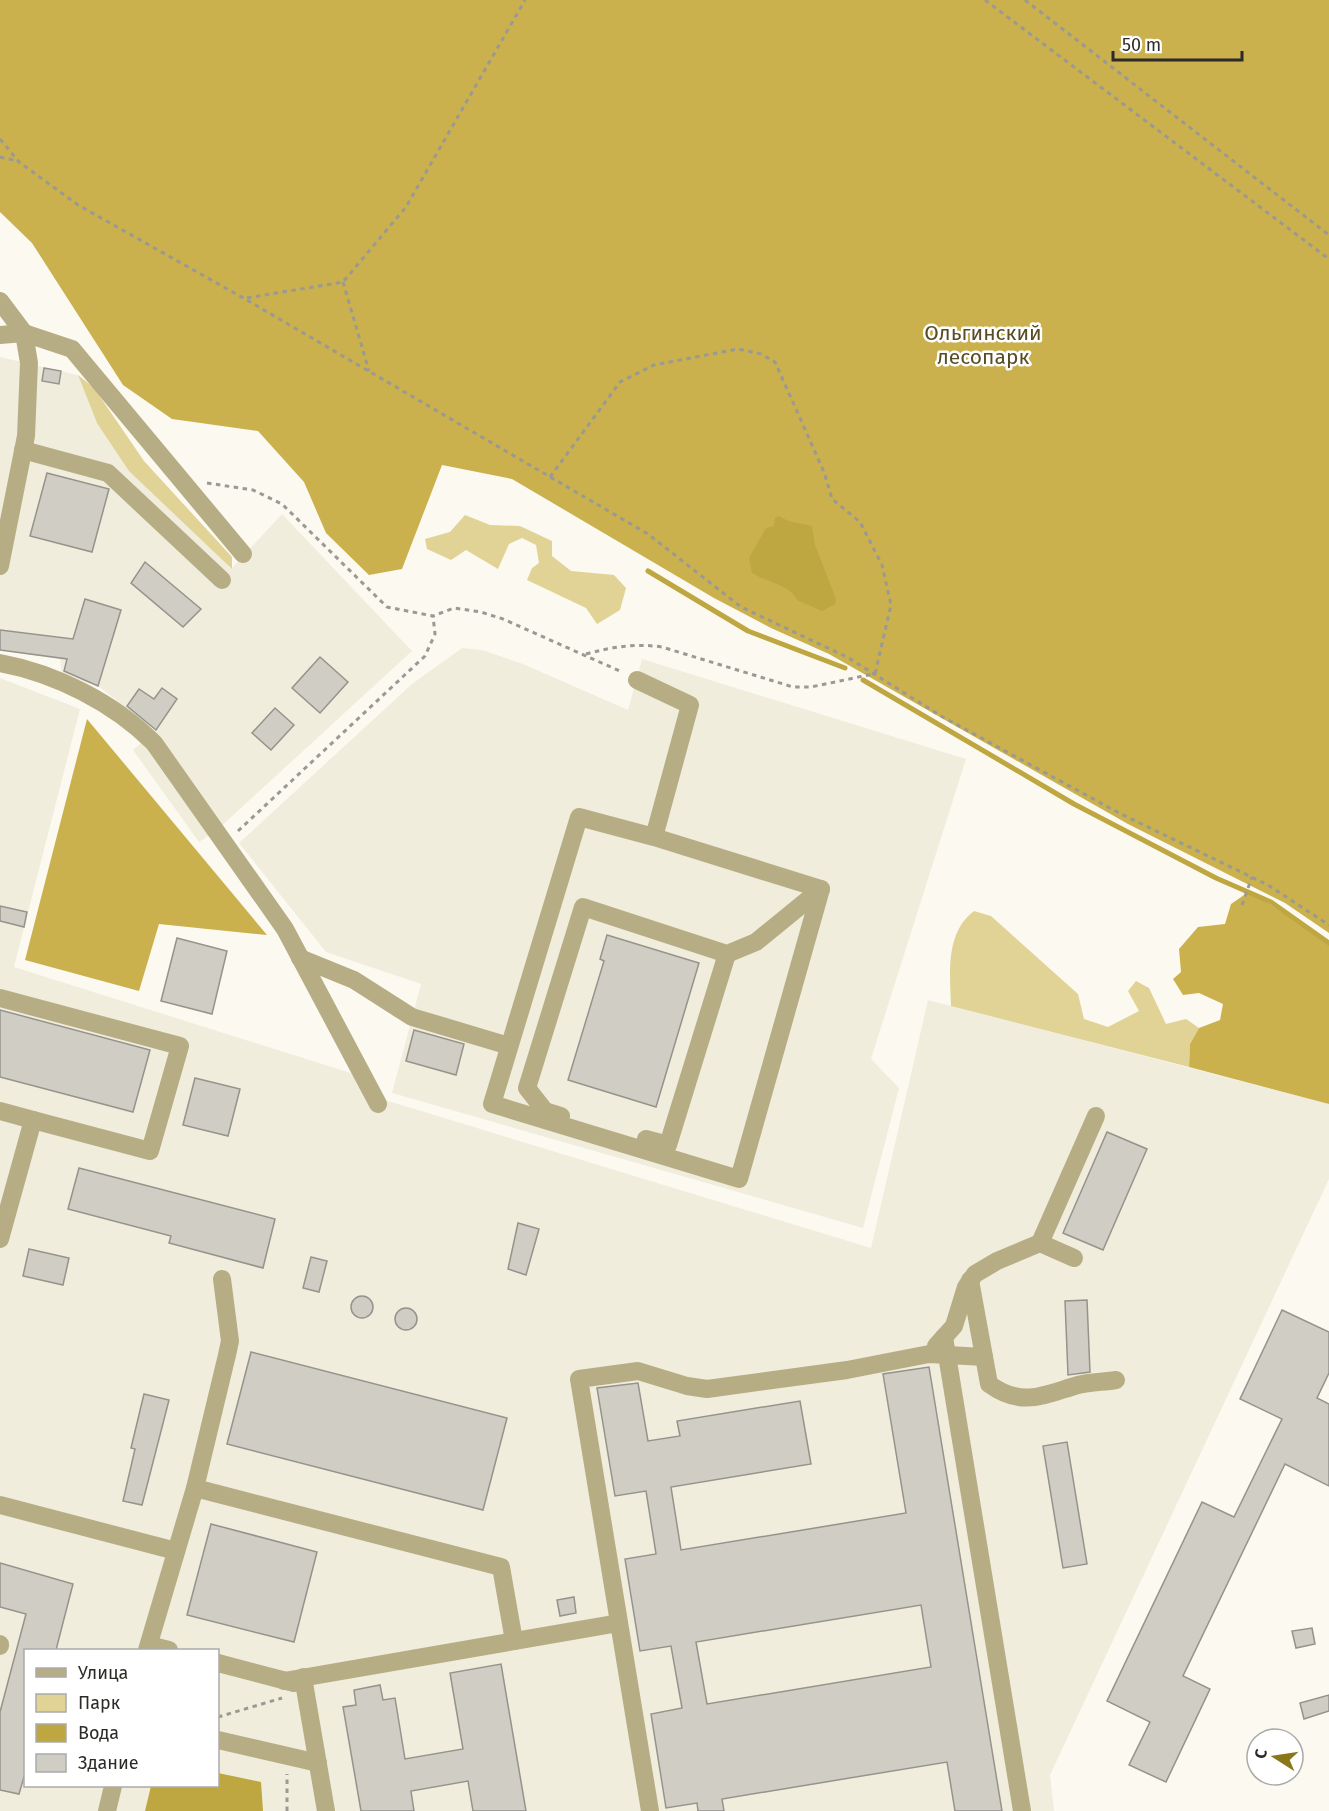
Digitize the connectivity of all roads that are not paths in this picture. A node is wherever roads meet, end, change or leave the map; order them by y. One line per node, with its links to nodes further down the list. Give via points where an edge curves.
1 (0, 301): 2 (lane)
2 (24, 333): 3 (lane); 4 (lane, via 29,363 28,422); 5 (lane, via 72,348)
3 (0, 335)
4 (23, 450): 6 (lane); 7 (lane, via 108,472)
5 (243, 554)
6 (0, 566)
7 (222, 580)
8 (0, 663): 13 (lane, via 65,685 136,725 154,743 285,929)
9 (634, 678): 10 (lane, via 690,705)
10 (654, 837): 11 (lane); 15 (lane, via 579,817)
11 (821, 889): 12 (lane, via 756,942); 15 (lane, via 739,1179 492,1104)
12 (727, 954): 12 (lane, via 583,907 526,1088 544,1111 668,1145)
13 (300, 957): 15 (lane, via 354,980 412,1017); 16 (lane)
14 (0, 998): 19 (lane, via 180,1046 150,1151)
15 (509, 1046)
16 (378, 1104)
17 (0, 1111): 19 (lane)
18 (1096, 1116): 22 (lane)
19 (33, 1120): 20 (lane)
20 (6, 1194): 21 (lane)
21 (0, 1239)
22 (1040, 1243): 23 (lane); 25 (lane, via 997,1261)
23 (1074, 1258)
24 (222, 1279): 31 (lane, via 230,1341)
25 (970, 1280): 26 (lane, via 954,1326); 29 (lane)
26 (944, 1337): 27 (lane); 28 (lane)
27 (929, 1354): 28 (lane); 34 (lane, via 718,1388 687,1386 638,1371 579,1379)
28 (947, 1355): 29 (lane); 45 (lane)
29 (984, 1357): 30 (lane, via 988,1384 1002,1394 1035,1398 1080,1384)
30 (1116, 1380)
31 (195, 1488): 33 (lane); 35 (lane, via 501,1567)
32 (0, 1505): 33 (lane)
33 (176, 1551): 36 (lane)
34 (619, 1623): 35 (lane); 44 (lane)
35 (514, 1641): 38 (lane)
36 (148, 1648)
37 (219, 1663): 38 (lane, via 284,1681)
38 (304, 1682): 40 (lane)
39 (219, 1740): 40 (lane)
40 (318, 1763): 43 (lane)
41 (112, 1787): 42 (lane)
42 (106, 1811)
43 (326, 1811)
44 (650, 1811)
45 (1022, 1811)

